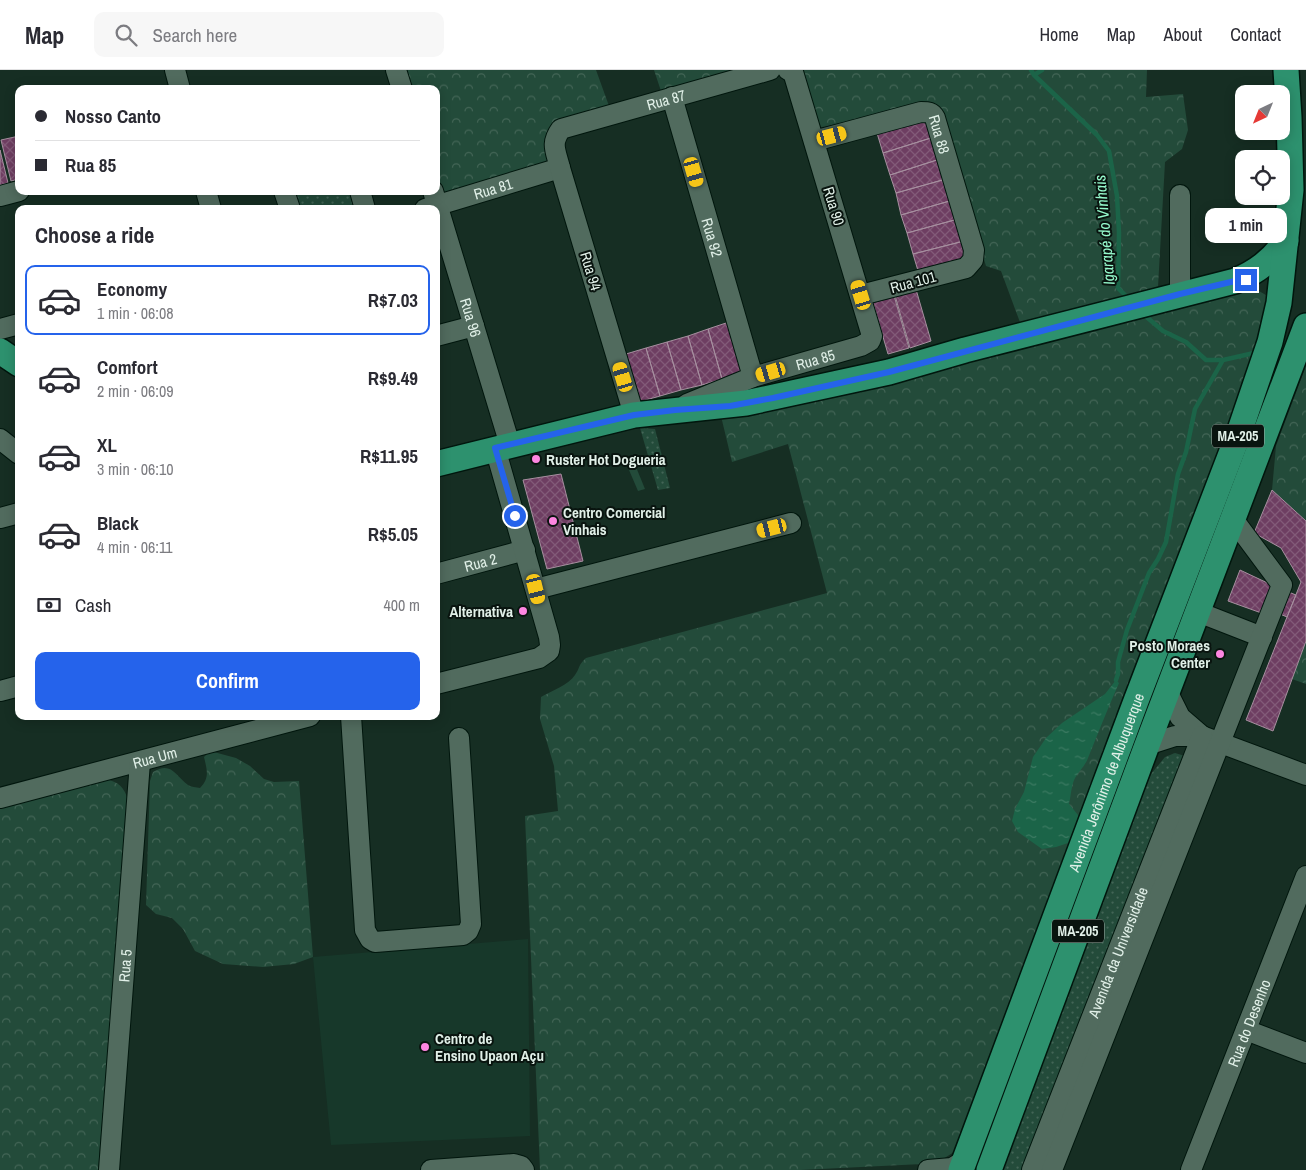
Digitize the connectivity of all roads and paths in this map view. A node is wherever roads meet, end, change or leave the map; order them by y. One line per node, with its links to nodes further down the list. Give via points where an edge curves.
1 (175, 70): 5 (street)
2 (770, 70): 7 (street, Rua 87)
3 (1286, 70): 6 (main road, Avenida Jerônimo de Albuquerque / MA-205)
4 (791, 71): 11 (street, Rua 90)
5 (179, 85)
6 (1287, 85)
7 (672, 97): 9 (street, Rua 87); 33 (street, Rua 92)
8 (1290, 119): 12 (main road)
9 (561, 128): 13 (street, Rua 94, via 554,138)
10 (1290, 140): 19 (main road, Avenida Jerônimo de Albuquerque / MA-205, via 1291,190)
11 (814, 141): 20 (street, Rua 88, via 921,112 933,114 974,250 973,260); 23 (street, Rua 90)
12 (1306, 150)
13 (560, 168): 17 (street, Rua 81); 35 (street, Rua 94)
14 (15, 192): 16 (street)
15 (1180, 195): 22 (street)
16 (0, 196)
17 (432, 202)
18 (440, 226): 26 (street, Rua 96)
19 (1286, 241): 21 (main road, Rua 85, via 1269,261); 24 (main road, Avenida Jerônimo de Albuquerque / MA-205)
20 (966, 268): 23 (street, Rua 101)
21 (1235, 281): 22 (main road, Rua 85); 24 (main road, Rua 85, via 1256,282 1273,294)
22 (1180, 294): 34 (main road, Rua 85, via 889,372 730,406)
23 (861, 295): 30 (street, Rua 90, via 872,332)
24 (1279, 303): 66 (main road, Avenida Jerônimo de Albuquerque / MA-205, via 1270,342 1239,433)
25 (15, 325): 28 (street)
26 (474, 326): 29 (street); 37 (street, Rua 96)
27 (1306, 326): 42 (main road, Avenida Jerônimo de Albuquerque / MA-205)
28 (0, 329)
29 (440, 335)
30 (870, 341): 33 (street, Rua 85)
31 (0, 351): 32 (main road)
32 (15, 361)
33 (753, 377): 34 (street, Rua 85)
34 (675, 410): 35 (main road, Rua 85)
35 (634, 415): 37 (main road, Rua 85)
36 (0, 440): 38 (street)
37 (502, 446): 39 (main road, Rua 85); 44 (street, Rua 96)
38 (15, 451)
39 (440, 463)
40 (15, 514): 41 (street)
41 (0, 518)
42 (1233, 519): 47 (main road, Avenida Jerônimo de Albuquerque / MA-205); 48 (street, via 1282,585)
43 (791, 523): 46 (street)
44 (525, 550): 45 (street, Rua 2); 46 (street, Rua 96)
45 (440, 573)
46 (544, 587): 49 (street, Rua 96, via 548,651 539,658)
47 (1198, 612): 48 (street); 52 (main road, Avenida Jerônimo de Albuquerque / MA-205)
48 (1262, 637): 57 (street)
49 (440, 683)
50 (15, 687): 51 (street)
51 (0, 691)
52 (1167, 691): 57 (street, via 1180,717); 58 (main road, Avenida Jerônimo de Albuquerque / MA-205)
53 (280, 720): 55 (street, Rua Um)
54 (351, 720): 56 (street, via 365,930 375,942 463,935 470,929)
55 (257, 723): 59 (street, Rua Um)
56 (459, 738)
57 (1211, 739): 58 (street, via 1175,736); 60 (street); 73 (street, Avenida da Universidade); 74 (street, Avenida da Universidade)
58 (1147, 744): 72 (main road, Avenida Jerônimo de Albuquerque / MA-205)
59 (140, 762): 61 (street, Rua Um); 67 (street, Rua 5)
60 (1306, 775)
61 (0, 798)
62 (1306, 876): 63 (street, Rua do Desenho)
63 (1299, 914): 64 (street, Rua do Desenho)
64 (1246, 1030): 65 (street); 75 (street, Rua do Desenho)
65 (1306, 1053)
66 (963, 1165): 71 (street)
67 (108, 1170)
68 (431, 1170): 69 (street, via 514,1164)
69 (524, 1170)
70 (928, 1170): 71 (street)
71 (937, 1170)
72 (989, 1170)
73 (1032, 1170)
74 (1052, 1170)
75 (1191, 1170)

